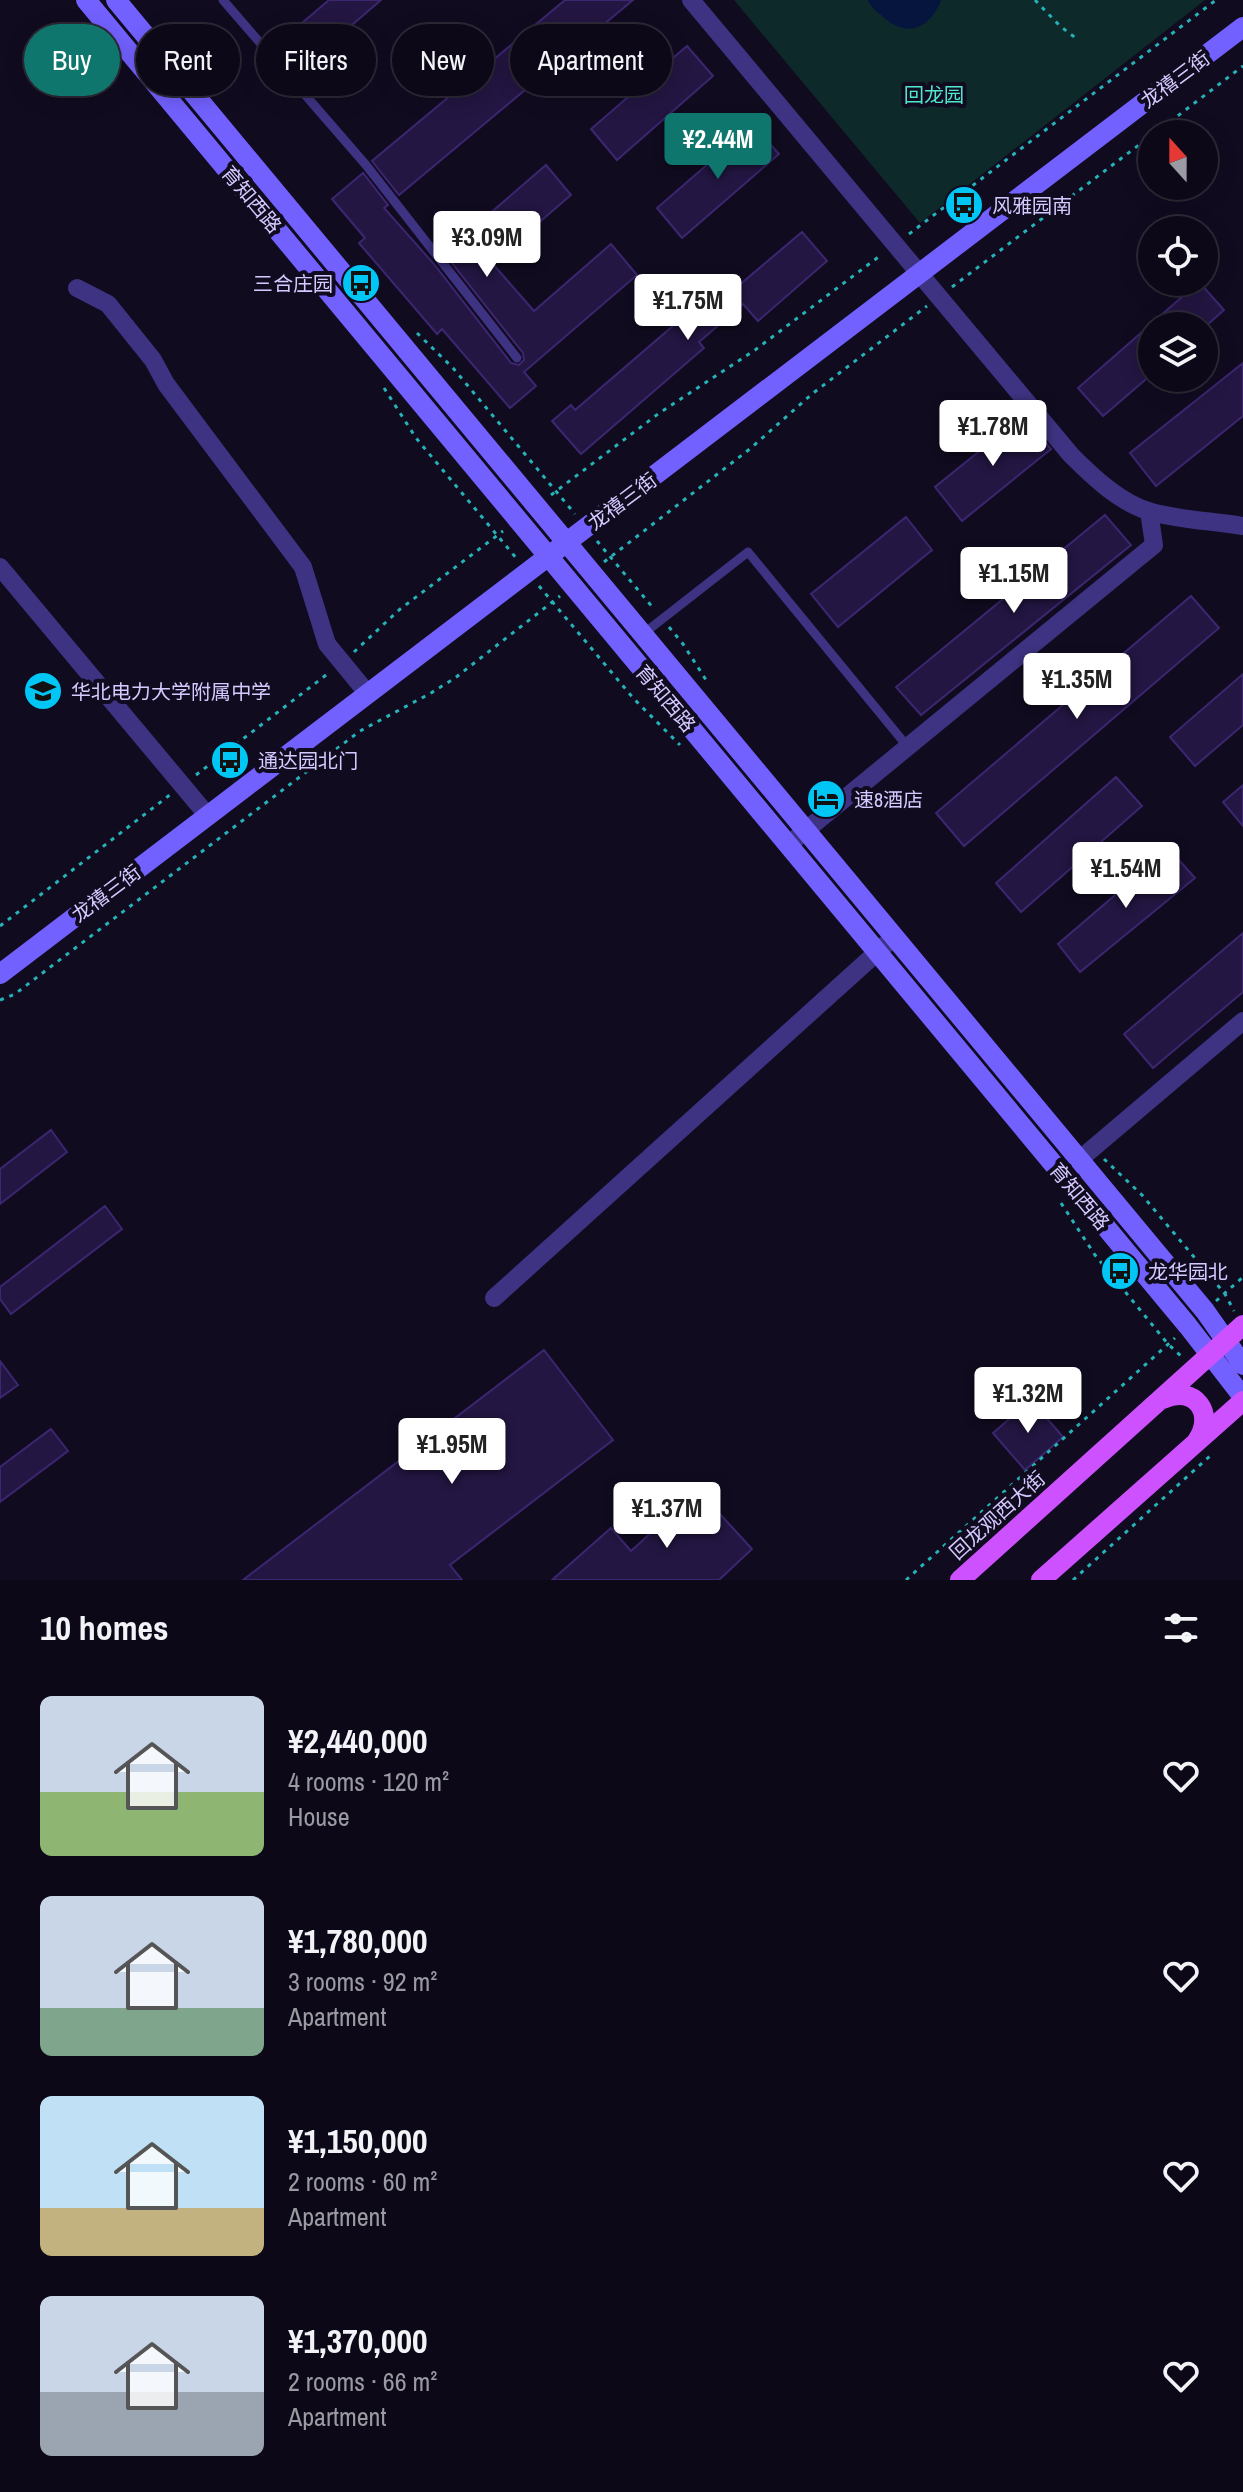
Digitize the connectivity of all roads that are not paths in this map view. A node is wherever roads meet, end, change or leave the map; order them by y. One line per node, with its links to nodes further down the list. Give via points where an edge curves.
1 (86, 0): 12 (street, 育知西路)
2 (116, 0): 11 (street, 育知西路)
3 (223, 0): 8 (lane, via 366,165)
4 (691, 0): 6 (street)
5 (1243, 27): 6 (street, 龙禧三街)
6 (920, 273): 9 (street, via 1071,455 1118,496); 11 (street, 龙禧三街)
7 (77, 288): 15 (street, via 108,304 303,567 327,644)
8 (517, 358)
9 (1149, 511): 10 (street); 16 (street, via 1154,545)
10 (1243, 526)
11 (566, 542): 12 (street, 龙禧三街); 14 (street, 育知西路)
12 (548, 556): 15 (street, 龙禧三街); 19 (street, 育知西路)
13 (0, 567): 17 (street)
14 (643, 634): 16 (lane, via 748,552); 18 (street, 育知西路)
15 (368, 694): 17 (street, 龙禧三街)
16 (907, 746): 18 (street)
17 (208, 816): 22 (street, 龙禧三街)
18 (806, 830): 19 (street); 20 (street, 育知西路)
19 (788, 845): 21 (street, 育知西路)
20 (894, 937): 21 (street); 24 (street, 育知西路)
21 (877, 952): 25 (street); 27 (street, 育知西路)
22 (0, 974)
23 (1243, 1021): 24 (street)
24 (1079, 1160): 26 (street, 育知西路, via 1205,1311)
25 (494, 1298)
26 (1237, 1331): 27 (main road, 回龙观西大街); 28 (street, 育知西路)
27 (1210, 1355): 29 (street, 育知西路); 30 (main road, 回龙观西大街)
28 (1243, 1365)
29 (1243, 1399): 31 (main road)
30 (1154, 1406): 31 (main road, via 1180,1394 1199,1404 1204,1427); 32 (main road, 回龙观西大街)
31 (1189, 1449): 33 (main road)
32 (960, 1580)
33 (1041, 1580)

